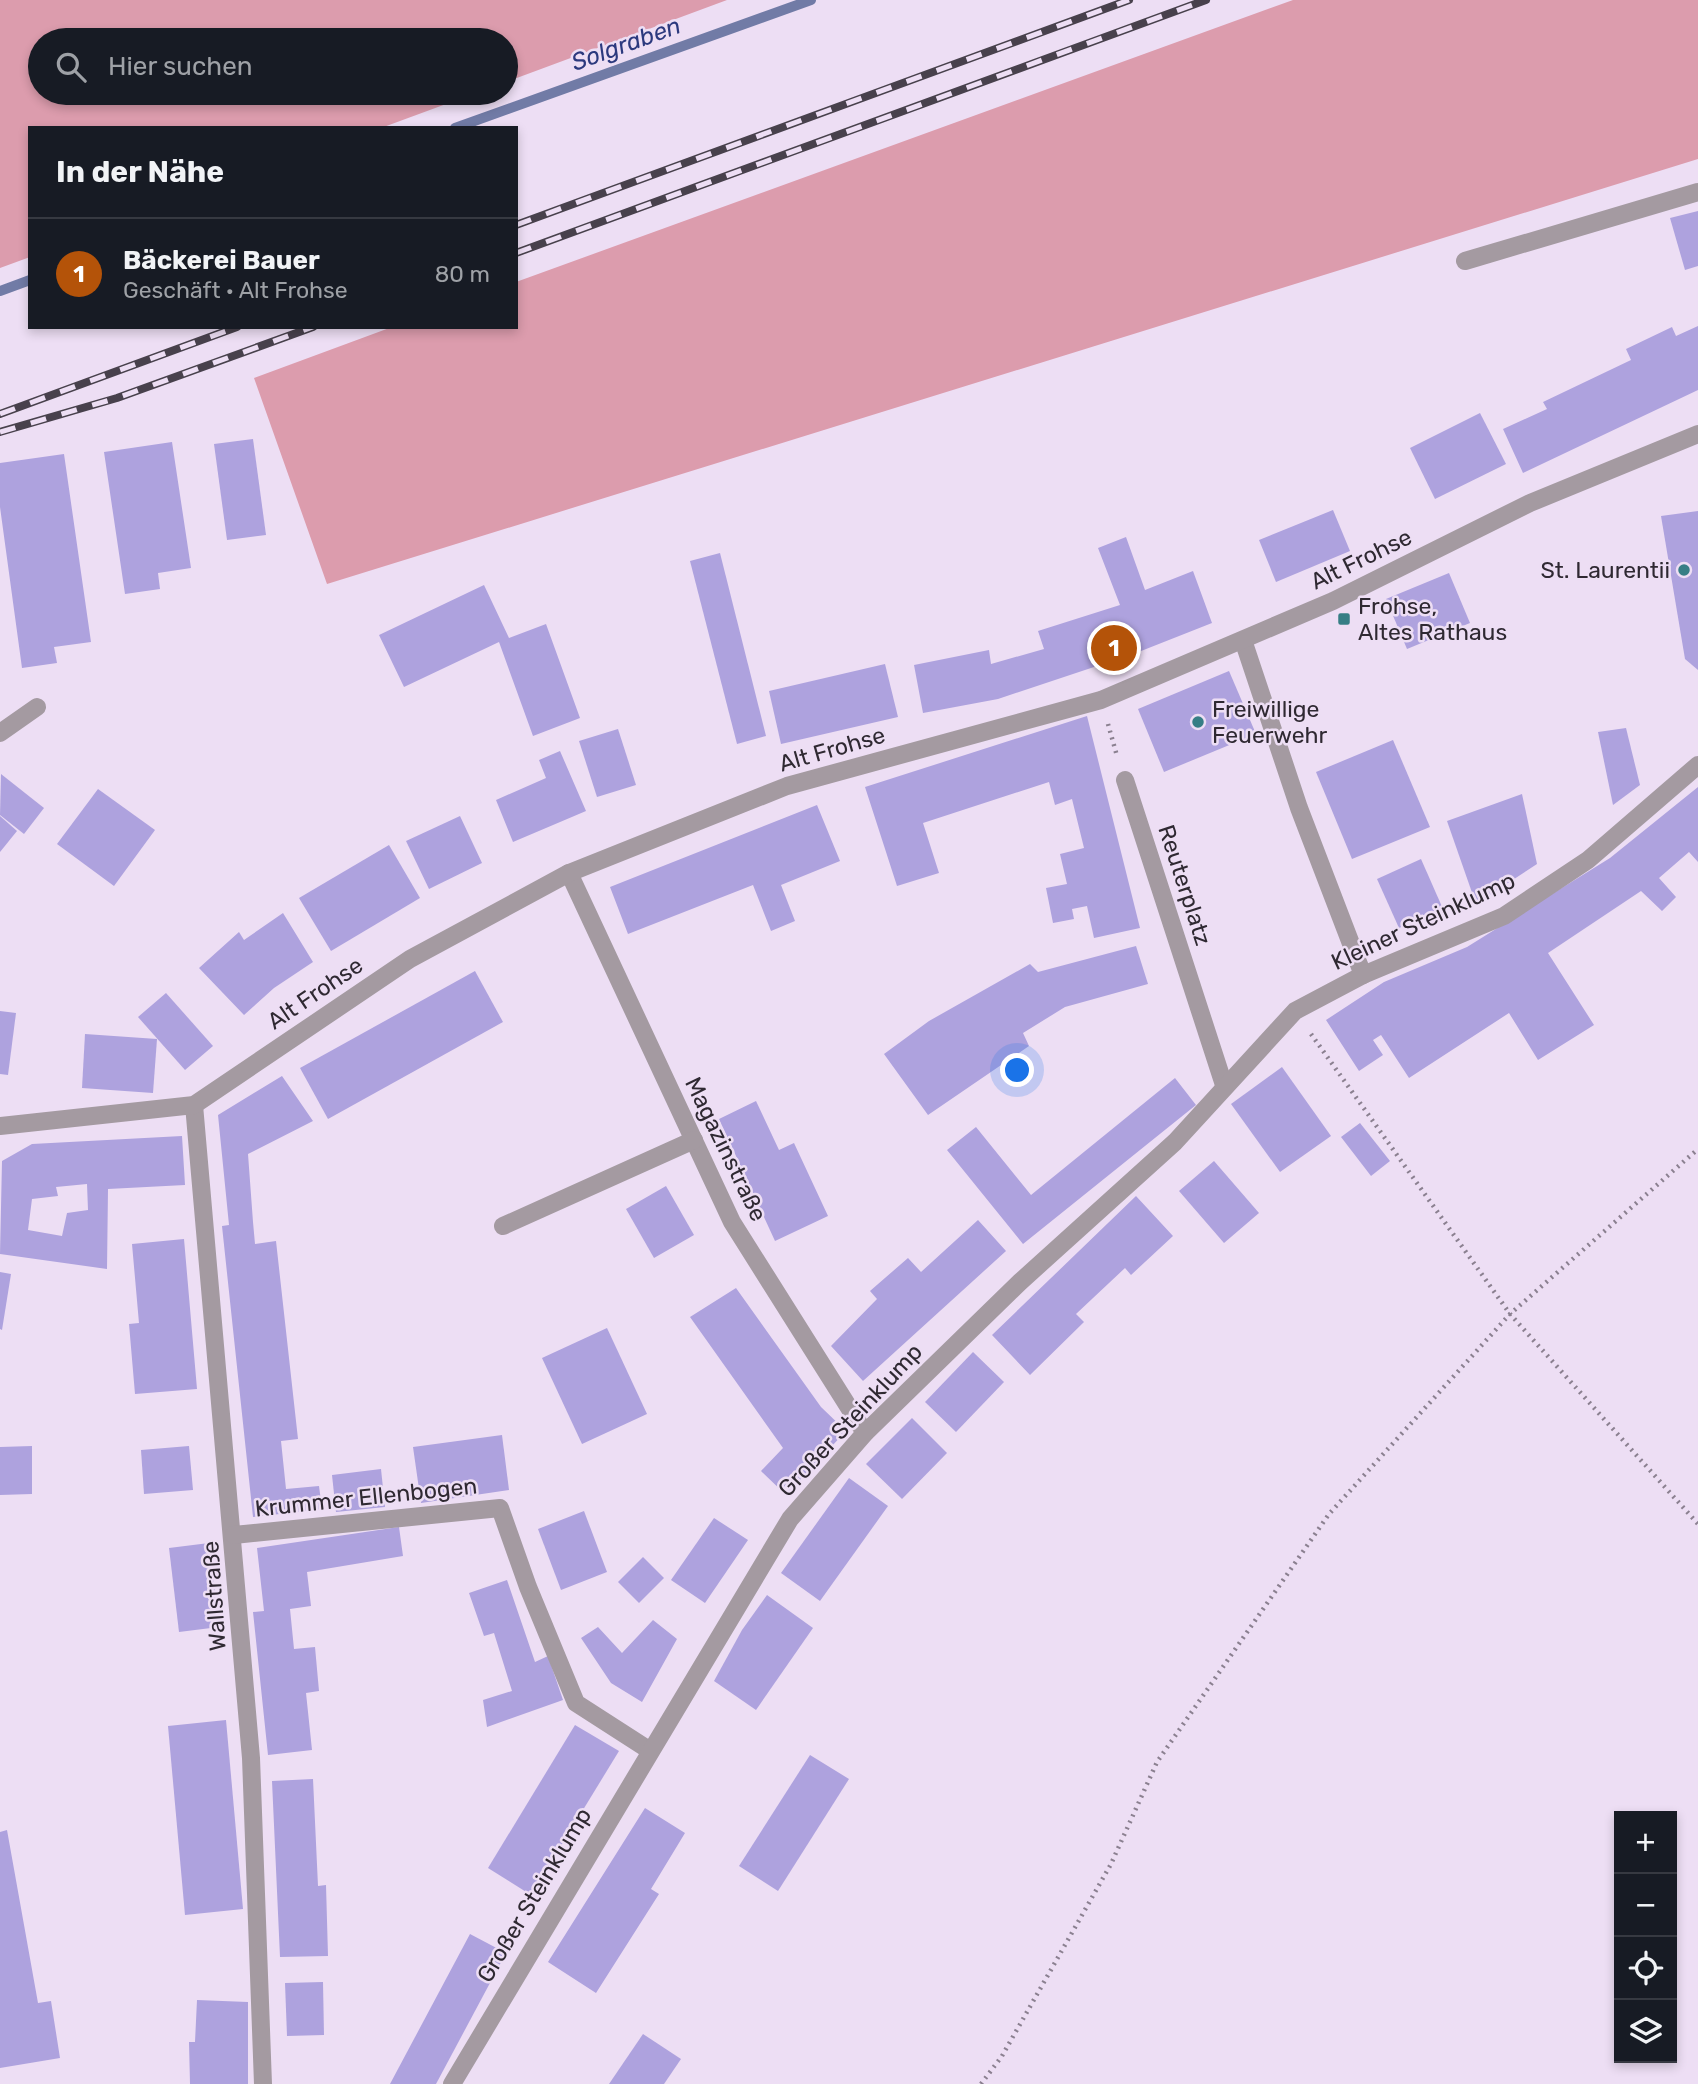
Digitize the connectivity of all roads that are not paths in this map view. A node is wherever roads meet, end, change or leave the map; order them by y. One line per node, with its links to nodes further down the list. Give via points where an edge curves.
1 (1698, 192): 2 (street)
2 (1465, 261)
3 (1698, 435): 4 (street, Alt Frohse, via 1530,503 1333,601)
4 (1243, 640): 9 (street, Alt Frohse, via 1101,700 787,786); 10 (street, via 1299,808)
5 (37, 707): 6 (street)
6 (0, 733)
7 (1698, 765): 10 (street, Kleiner Steinklump, via 1588,860 1504,916)
8 (1125, 780): 12 (street, Reuterplatz)
9 (569, 873): 13 (street, Alt Frohse, via 410,959); 15 (street, Magazinstraße)
10 (1363, 975): 11 (street, Kleiner Steinklump)
11 (1295, 1011): 12 (street, Großer Steinklump)
12 (1224, 1085): 17 (street, Großer Steinklump, via 1175,1142 1020,1282)
13 (194, 1105): 14 (street, Alt Frohse); 18 (street, Wallstraße)
14 (0, 1126)
15 (694, 1140): 16 (street); 17 (street, Magazinstraße, via 732,1222)
16 (503, 1226)
17 (865, 1433): 19 (street, Großer Steinklump, via 790,1519)
18 (234, 1535): 19 (street, Krummer Ellenbogen, via 500,1508 576,1703); 20 (street, Wallstraße, via 251,1758)
19 (649, 1750): 21 (street, Großer Steinklump)
20 (263, 2084)
21 (452, 2084)

